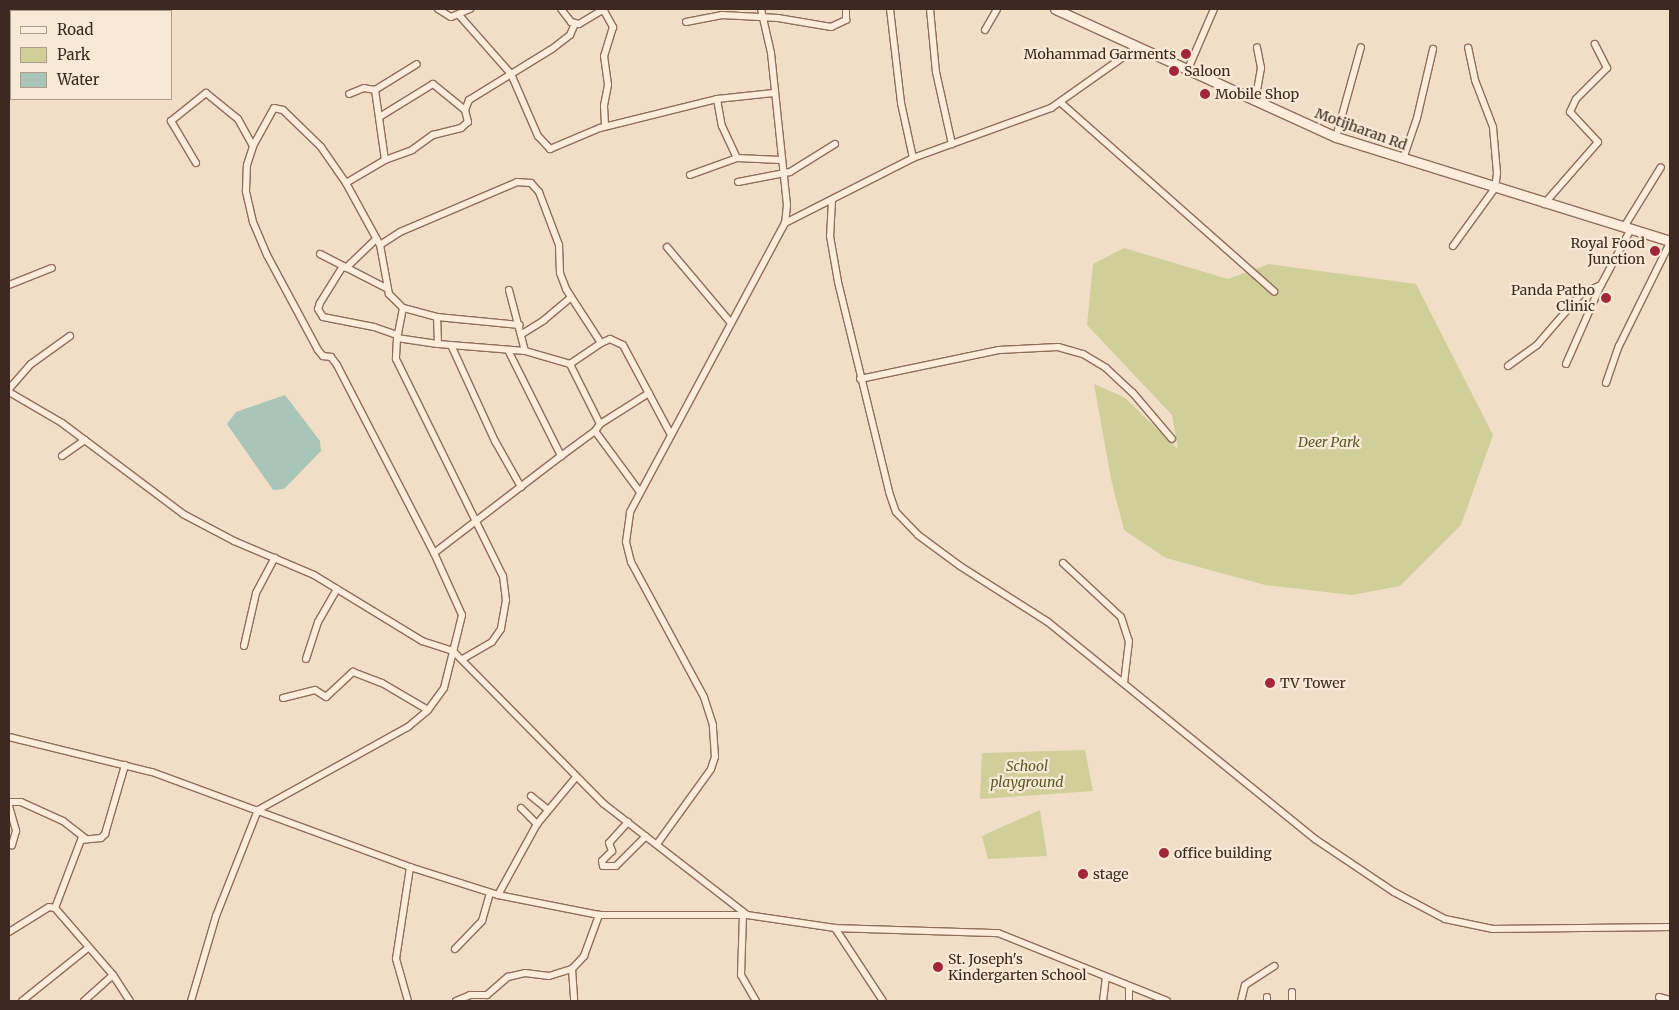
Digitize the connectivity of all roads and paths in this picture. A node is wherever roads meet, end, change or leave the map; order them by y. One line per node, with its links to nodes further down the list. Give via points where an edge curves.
1 (438, 9): 12 (street, via 451,17)
2 (470, 9): 12 (street)
3 (561, 9): 15 (street)
4 (603, 9): 15 (street, via 584,23); 34 (street, via 613,27 604,56 608,85 604,106)
5 (762, 9): 13 (street)
6 (846, 9): 13 (street, via 846,20 831,27 778,18)
7 (890, 9): 40 (street, via 901,102)
8 (930, 9): 37 (street, via 936,72)
9 (997, 9): 16 (street)
10 (1055, 9): 20 (main road, Motijharan Rd)
11 (1214, 9): 24 (street)
12 (460, 15): 25 (street)
13 (764, 19): 14 (street, via 722,15); 28 (street)
14 (686, 22)
15 (576, 24): 25 (street, via 564,41)
16 (985, 30)
17 (1595, 44): 52 (street, via 1607,68 1576,99 1570,112 1598,142)
18 (1257, 47): 31 (street, via 1261,68)
19 (1361, 47): 35 (street)
20 (1136, 48): 24 (main road, Motijharan Rd); 30 (street)
21 (1468, 48): 50 (street, via 1475,80 1493,127 1498,163)
22 (1433, 49): 43 (street, via 1417,118)
23 (417, 64): 26 (street)
24 (1188, 69): 31 (main road, Motijharan Rd)
25 (511, 74): 32 (street, via 469,100); 34 (street, via 547,148)
26 (375, 90): 27 (street, via 364,88); 33 (street)
27 (349, 94)
28 (774, 94): 29 (street); 42 (street)
29 (717, 99): 34 (street); 39 (street, via 722,126)
30 (1060, 102): 37 (street); 66 (street)
31 (1255, 102): 35 (main road, Motijharan Rd)
32 (465, 110): 33 (street, via 434,84); 41 (street, via 468,122 461,128 433,134 412,150)
33 (381, 116): 41 (street)
34 (606, 126)
35 (1336, 137): 43 (main road, Motijharan Rd)
36 (834, 144): 47 (street)
37 (952, 144): 40 (street)
38 (253, 146): 44 (street, via 238,119 206,93 171,122); 48 (street, via 273,110 281,109 321,147); 97 (street, via 247,165 246,191 267,255 318,350 328,356)
39 (737, 158): 42 (street); 46 (street)
40 (913, 158): 51 (street)
41 (386, 160): 48 (street)
42 (780, 160): 47 (street)
43 (1403, 160): 50 (main road, Motijharan Rd)
44 (196, 162)
45 (1661, 167): 54 (street)
46 (690, 175)
47 (782, 175): 49 (street); 53 (street, via 787,205)
48 (346, 182): 55 (street)
49 (738, 182)
50 (1495, 188): 52 (main road, Motijharan Rd); 57 (street)
51 (832, 200): 53 (street); 83 (street, via 830,236)
52 (1544, 204): 54 (main road, Motijharan Rd)
53 (785, 223): 70 (street)
54 (1627, 228): 56 (main road, Motijharan Rd); 63 (street)
55 (378, 242): 60 (street); 64 (street, via 387,267); 67 (street, via 464,203 517,182 526,182 539,192 559,245 560,273)
56 (1670, 242): 84 (street, via 1619,346)
57 (1453, 246)
58 (667, 247): 70 (street)
59 (320, 254): 60 (street)
60 (345, 267): 64 (street); 74 (street, via 320,303 320,313 326,319 374,327)
61 (52, 268): 62 (street)
62 (9, 285)
63 (1601, 286): 81 (street); 82 (street, via 1581,294 1536,345)
64 (386, 288): 68 (street)
65 (509, 290): 71 (street)
66 (1274, 291)
67 (571, 297): 72 (street); 76 (street)
68 (403, 308): 69 (street); 74 (street)
69 (436, 317): 71 (street); 75 (street)
70 (731, 322): 89 (street)
71 (520, 325): 72 (street)
72 (522, 334): 79 (street)
73 (70, 336): 85 (street, via 31,364)
74 (397, 337): 75 (street); 96 (street, via 396,359 407,386)
75 (438, 344): 77 (street)
76 (601, 344): 80 (street); 86 (street, via 610,339 623,345)
77 (451, 345): 78 (street); 94 (street, via 495,441)
78 (508, 350): 79 (street); 93 (street)
79 (525, 351): 80 (street)
80 (570, 364): 87 (street)
81 (1566, 364)
82 (1508, 366)
83 (860, 379): 90 (street, via 998,350 1058,347 1083,354 1106,368 1133,393); 105 (street, via 889,492 896,512 905,523 960,566 1048,622)
84 (1606, 383)
85 (9, 390): 91 (street)
86 (649, 393): 87 (street); 89 (street)
87 (600, 424): 88 (street)
88 (595, 432): 93 (street); 95 (street)
89 (670, 435): 95 (street)
90 (1172, 439)
91 (85, 440): 92 (street); 98 (street, via 183,514)
92 (62, 456)
93 (561, 456): 94 (street)
94 (521, 486): 96 (street)
95 (640, 492): 121 (street, via 630,512 626,542 631,562 704,697 713,725 715,747 705,781)
96 (477, 520): 97 (street); 103 (street, via 503,576 506,608 501,629 492,642)
97 (434, 553): 102 (street, via 462,611)
98 (275, 558): 100 (street); 101 (street, via 256,593)
99 (1063, 563): 105 (street, via 1121,617 1129,641)
100 (337, 588): 102 (street, via 422,641); 104 (street, via 318,622)
101 (244, 646)
102 (454, 651): 103 (street); 107 (street, via 444,688)
103 (462, 658): 110 (street)
104 (306, 659)
105 (1124, 683): 129 (street, via 1315,839 1394,892 1445,919 1493,929)
106 (283, 698): 107 (street, via 315,690 326,697 353,672 382,683)
107 (428, 710): 115 (street, via 408,727)
108 (9, 737): 109 (street)
109 (125, 765): 115 (street); 120 (street, via 105,834 101,838)
110 (576, 776): 116 (street); 117 (street)
111 (531, 796): 116 (street)
112 (9, 802): 120 (street, via 21,802 49,815 78,829)
113 (9, 806): 122 (street, via 16,831)
114 (521, 808): 118 (street)
115 (258, 810): 123 (street); 146 (street, via 216,916)
116 (548, 810): 118 (street)
117 (628, 822): 119 (street); 119 (street, via 609,843 611,852 602,863 605,868 616,866)
118 (537, 824): 125 (street)
119 (646, 836): 121 (street)
120 (86, 838): 126 (street, via 78,845)
121 (657, 844): 127 (street)
122 (12, 845)
123 (410, 867): 124 (street); 147 (street, via 396,959)
124 (490, 893): 125 (street); 133 (street, via 482,920)
125 (498, 895): 128 (street)
126 (55, 908): 131 (street, via 49,907); 132 (street)
127 (745, 915): 128 (street); 130 (street); 150 (street, via 741,975)
128 (599, 916): 135 (street, via 584,956)
129 (1670, 927)
130 (835, 928): 137 (street, via 998,933); 151 (street)
131 (9, 932)
132 (88, 948): 136 (street); 143 (street)
133 (455, 949)
134 (1274, 966): 155 (street, via 1245,986)
135 (572, 969): 141 (street, via 549,976 525,973 508,977); 149 (street)
136 (113, 975): 144 (street); 145 (street)
137 (1106, 978): 138 (street); 152 (street)
138 (1129, 988): 153 (street); 154 (street)
139 (1292, 992): 156 (street)
140 (1660, 997): 142 (street)
141 (482, 999): 148 (street, via 470,995)
142 (1670, 1000)
143 (22, 1001)
144 (84, 1001)
145 (130, 1001)
146 (191, 1001)
147 (408, 1001)
148 (456, 1001)
149 (574, 1001)
150 (756, 1001)
151 (883, 1001)
152 (1102, 1001)
153 (1129, 1001)
154 (1167, 1001)
155 (1241, 1001)
156 (1292, 1001)

